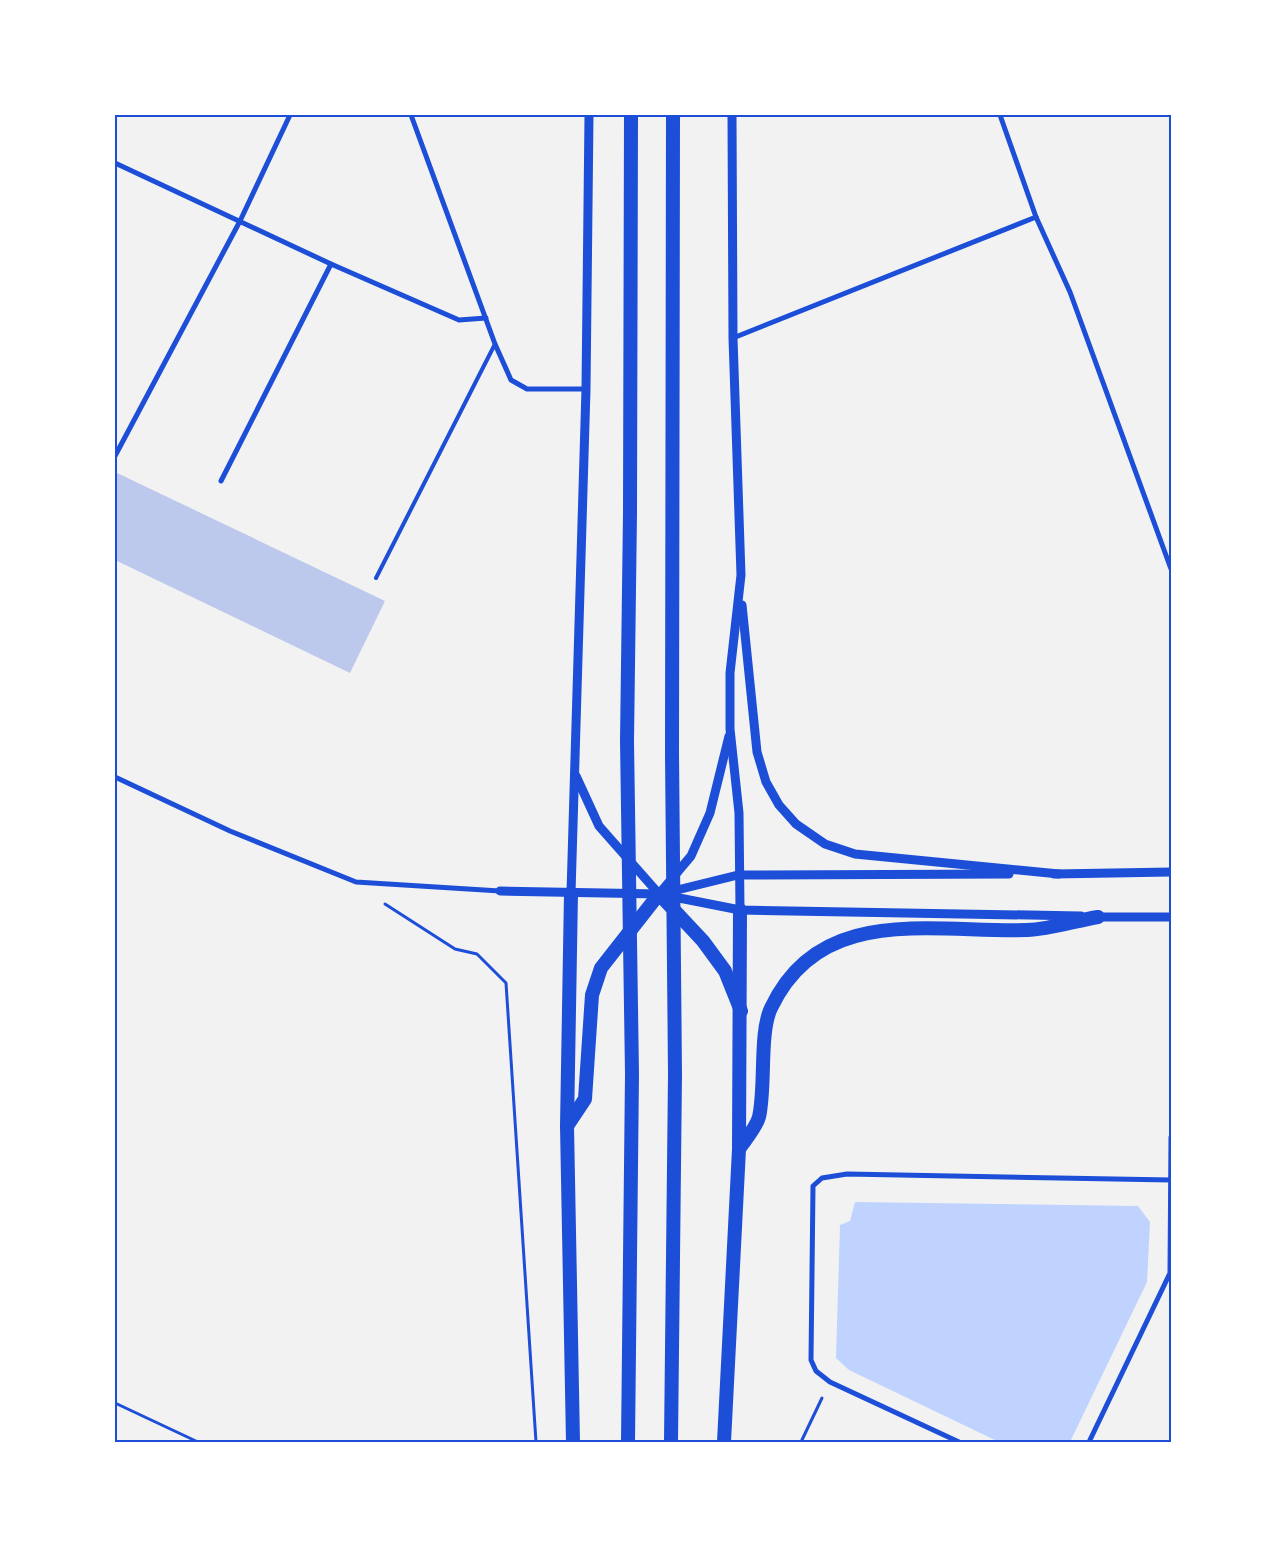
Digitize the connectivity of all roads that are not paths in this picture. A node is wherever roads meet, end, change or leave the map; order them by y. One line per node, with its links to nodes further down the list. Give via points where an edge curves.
1 (290, 115): 10 (street)
2 (411, 115): 12 (street)
3 (589, 115): 15 (street)
4 (631, 115): 39 (highway, via 627,741 632,1074)
5 (673, 115): 40 (highway, via 675,1074)
6 (732, 115): 13 (street)
7 (1000, 115): 9 (street)
8 (115, 163): 10 (street)
9 (1036, 217): 13 (street); 18 (street, via 1070,292)
10 (240, 221): 11 (street); 16 (street)
11 (331, 264): 12 (street, via 459,320); 17 (street)
12 (486, 318): 14 (street)
13 (733, 338): 19 (street)
14 (495, 344): 15 (street, via 511,380 527,389); 20 (lane)
15 (586, 389): 22 (street)
16 (115, 456)
17 (221, 481)
18 (1171, 569)
19 (741, 575): 21 (street, via 730,673); 25 (street, via 757,752 774,798 796,824 825,844 855,854)
20 (376, 578)
21 (730, 729): 26 (street, via 739,813); 29 (street, via 710,813 691,856)
22 (575, 773): 28 (street); 29 (street, via 599,826)
23 (115, 777): 27 (street, via 230,831 356,882)
24 (1171, 872): 25 (street)
25 (1059, 874): 26 (street)
26 (738, 875): 29 (street); 30 (street)
27 (500, 891): 28 (street)
28 (571, 893): 29 (street); 34 (highway)
29 (659, 894): 30 (street); 33 (highway, via 703,941 725,971); 34 (highway, via 601,968 592,995 585,1099)
30 (740, 910): 31 (street); 33 (highway)
31 (1098, 917): 32 (street); 36 (highway, via 1030,930 887,928 847,939 812,954 776,998 768,1015 759,1119)
32 (1171, 917)
33 (742, 1011): 36 (highway)
34 (567, 1126): 38 (highway)
35 (1171, 1137): 37 (street)
36 (740, 1149): 41 (highway)
37 (1170, 1180): 42 (street, via 847,1174 822,1178 814,1186 811,1360 816,1371 830,1382); 43 (street, via 1170,1273)
38 (573, 1442)
39 (628, 1442)
40 (671, 1442)
41 (724, 1442)
42 (959, 1442)
43 (1089, 1442)

